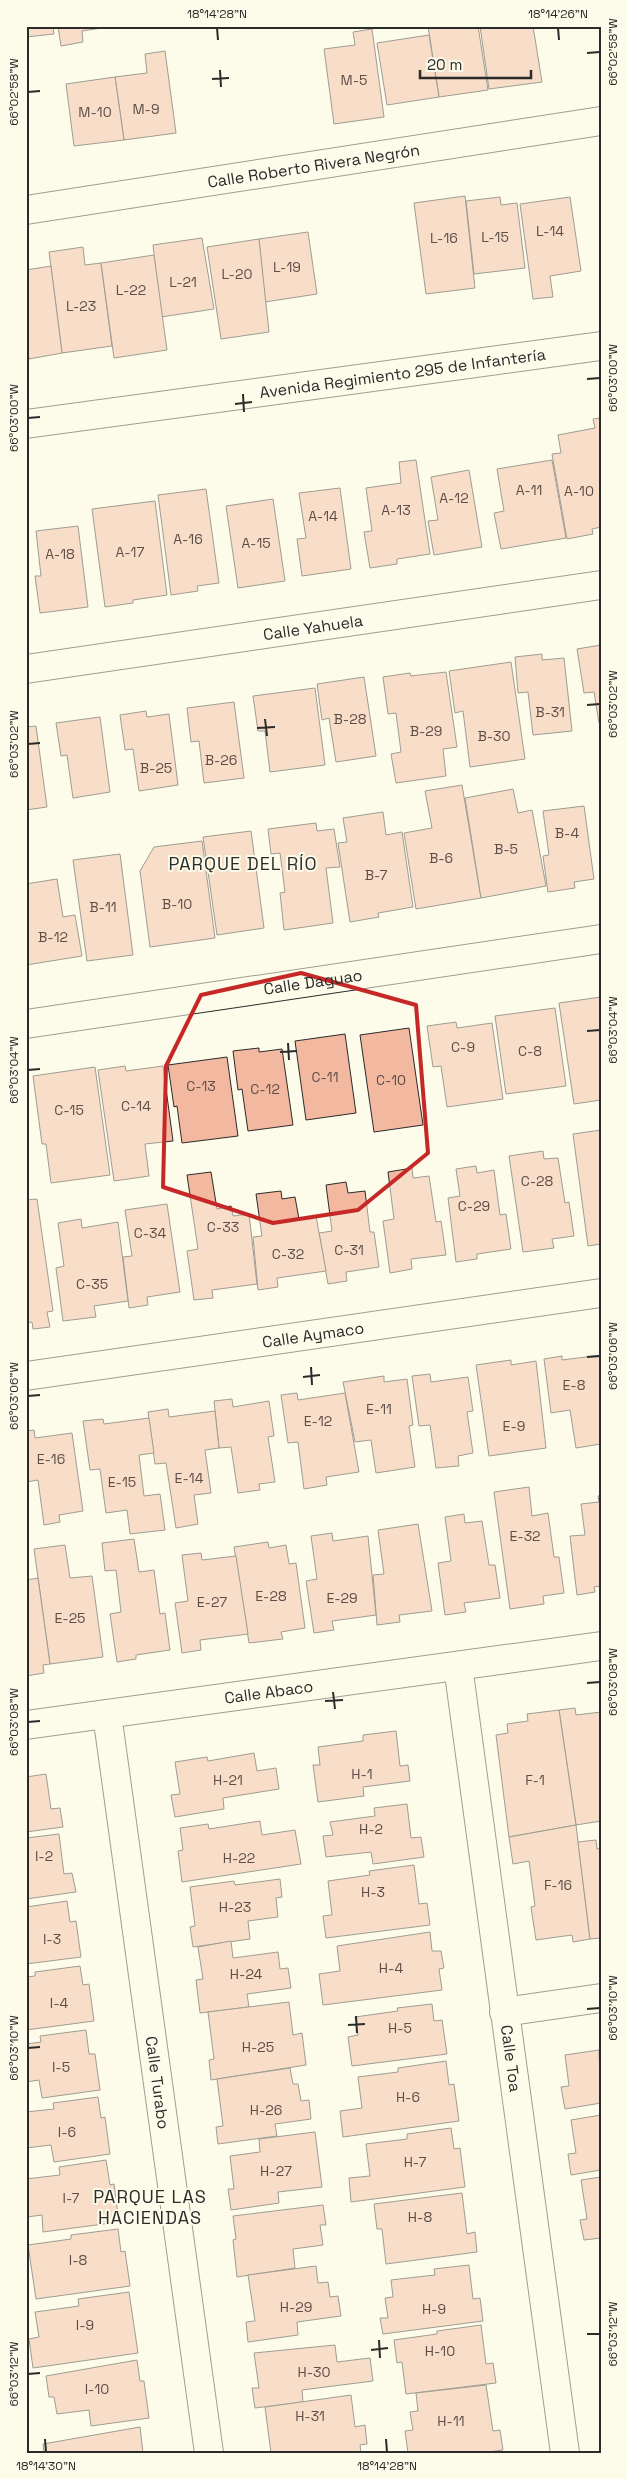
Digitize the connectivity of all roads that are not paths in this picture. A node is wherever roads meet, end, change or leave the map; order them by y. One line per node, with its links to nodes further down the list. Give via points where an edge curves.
1 (601, 121): 2 (street, Calle Roberto Rivera Negrón)
2 (26, 210)
3 (601, 346): 4 (street, Avenida Regimiento 295 de Infantería)
4 (26, 424)
5 (601, 585): 6 (street, Calle Yahuela)
6 (26, 670)
7 (601, 939): 8 (street, Calle Daguao)
8 (26, 1024)
9 (601, 1293): 10 (street, Calle Aymaco)
10 (26, 1376)
11 (601, 1646): 12 (street, Calle Abaco)
12 (458, 1666): 13 (street, Calle Abaco); 16 (street, Calle Toa)
13 (107, 1714): 14 (street, Calle Abaco); 17 (street, Calle Turabo)
14 (26, 1725)
15 (601, 1998): 16 (street)
16 (504, 2012): 18 (street, Calle Toa)
17 (209, 2453)
18 (565, 2453)

